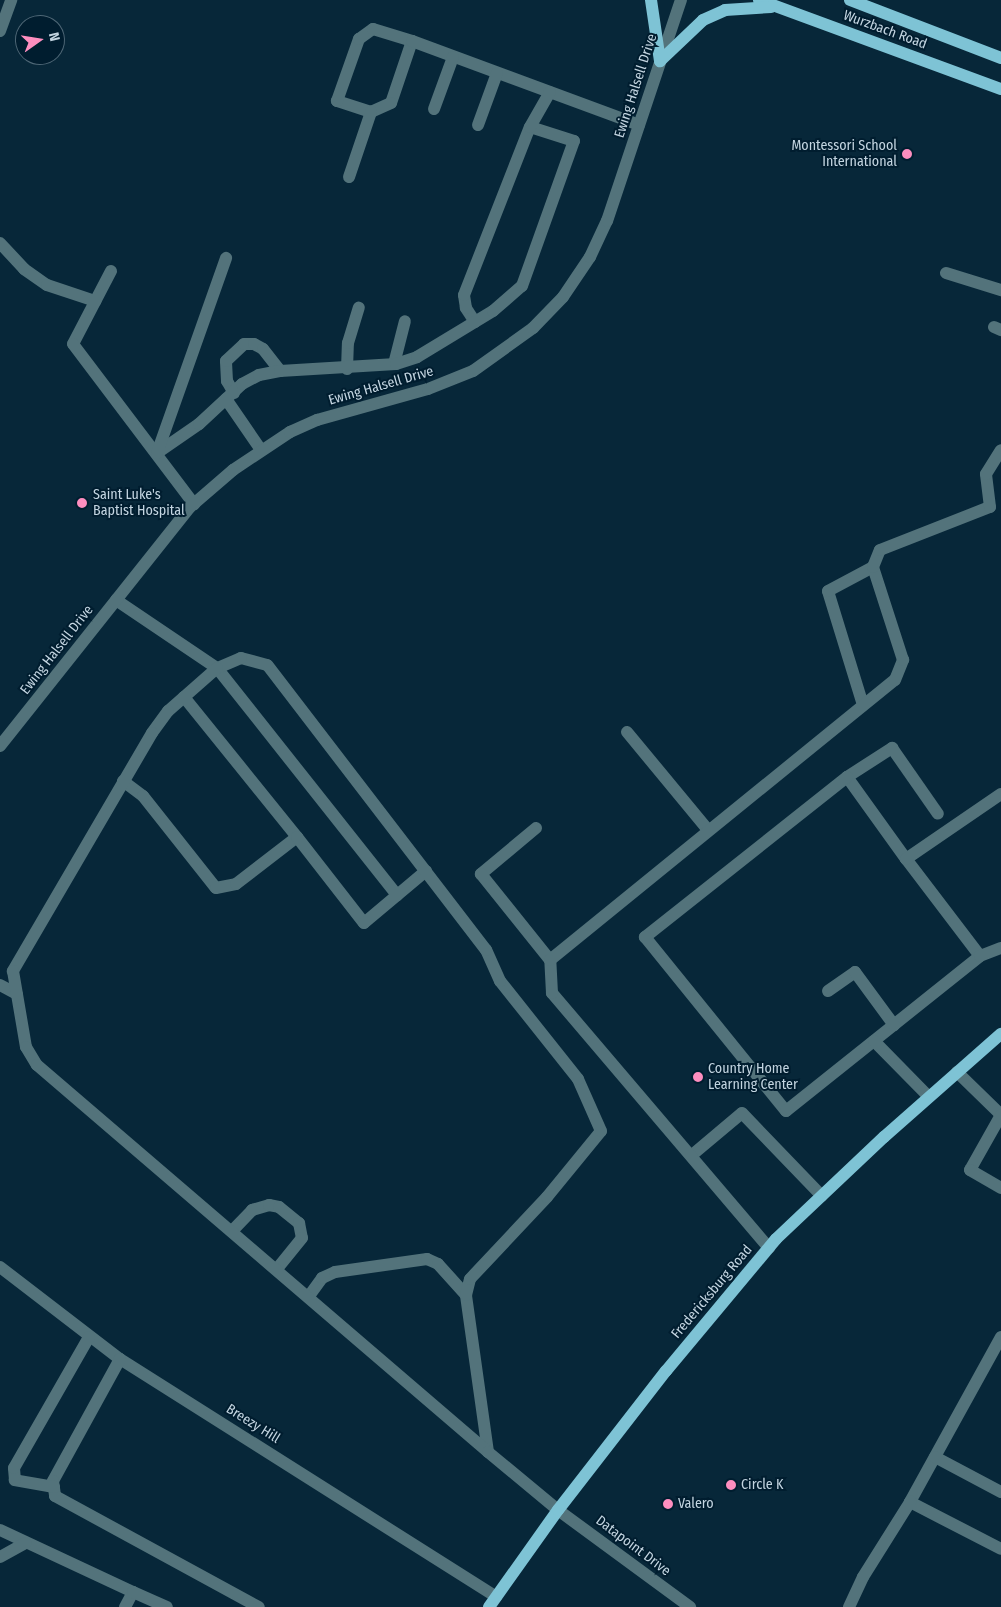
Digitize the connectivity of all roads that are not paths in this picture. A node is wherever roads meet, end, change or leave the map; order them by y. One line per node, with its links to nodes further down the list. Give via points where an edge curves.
1 (11, 0): 7 (street)
2 (650, 0): 11 (main road)
3 (681, 0): 11 (street, Ewing Halsell Drive)
4 (759, 0): 6 (main road, Wurzbach Road)
5 (850, 0): 10 (main road, Wurzbach Road)
6 (779, 7): 11 (main road, via 744,7 711,16); 13 (main road, Wurzbach Road)
7 (0, 31)
8 (412, 41): 9 (street); 16 (street, via 391,103); 16 (street, via 373,28 359,39 337,101)
9 (453, 57): 12 (street); 15 (street)
10 (1001, 58)
11 (660, 61): 18 (street, Ewing Halsell Drive)
12 (497, 73): 14 (street); 17 (street)
13 (1001, 89)
14 (550, 92): 18 (street); 19 (street)
15 (434, 109)
16 (371, 112): 20 (street)
17 (478, 125)
18 (639, 126): 34 (street, Ewing Halsell Drive, via 607,221 590,258 563,297 533,328 492,359 454,379 317,420)
19 (530, 127): 29 (street, via 464,295 466,308); 29 (street, via 574,140 522,286)
20 (349, 178)
21 (0, 244): 26 (street, via 24,269 47,285)
22 (226, 258): 36 (street)
23 (111, 271): 26 (street)
24 (946, 273): 25 (street)
25 (1001, 290)
26 (95, 301): 36 (street, via 73,344)
27 (359, 308): 31 (street, via 348,343)
28 (405, 321): 30 (street)
29 (475, 322): 30 (street, via 417,357)
30 (394, 364): 31 (street)
31 (346, 369): 32 (street)
32 (280, 371): 33 (street, via 259,375); 33 (street, via 264,349 244,344 226,361)
33 (230, 396): 34 (street); 36 (street, via 199,424)
34 (262, 450): 37 (street, Ewing Halsell Drive)
35 (1001, 450): 38 (street, via 986,474)
36 (158, 453): 37 (street)
37 (194, 504): 40 (street, Ewing Halsell Drive)
38 (996, 506): 39 (street, via 880,550)
39 (873, 567): 43 (street, via 903,660 895,680); 43 (street, via 828,591)
40 (116, 600): 41 (street); 44 (street, Ewing Halsell Drive)
41 (217, 668): 42 (street, Datapoint Drive); 55 (street, Datapoint Drive, via 240,658 267,665); 56 (street)
42 (184, 697): 48 (street, Datapoint Drive, via 158,726); 53 (street)
43 (863, 705): 52 (street)
44 (5, 730): 46 (street, Ewing Halsell Drive)
45 (627, 732): 52 (street)
46 (0, 746)
47 (847, 777): 50 (street, via 892,748); 54 (street); 65 (street, via 645,937 786,1111)
48 (124, 781): 53 (street, via 143,796 216,888 236,884); 62 (street, Datapoint Drive, via 13,971)
49 (1001, 794): 54 (street)
50 (938, 814)
51 (536, 828): 59 (street, via 481,874)
52 (708, 830): 59 (street)
53 (297, 837): 56 (street, via 364,923)
54 (906, 859): 58 (street)
55 (426, 871): 56 (street); 76 (street, Datapoint Drive, via 486,950 500,981 578,1079 600,1131 546,1197 470,1278)
56 (397, 895)
57 (1001, 948): 58 (street)
58 (980, 956): 63 (street)
59 (550, 960): 69 (street, via 552,993)
60 (0, 985): 62 (street)
61 (828, 991): 63 (street, via 855,972)
62 (17, 994): 72 (street, Datapoint Drive, via 26,1047 37,1065)
63 (894, 1024): 65 (street)
64 (1001, 1034): 66 (main road, Fredericksburg Road)
65 (874, 1041): 67 (street)
66 (957, 1072): 67 (main road, Fredericksburg Road); 68 (street)
67 (929, 1097): 71 (main road, Fredericksburg Road)
68 (1001, 1115): 70 (street, via 970,1170)
69 (692, 1155): 71 (street, via 742,1113); 73 (street)
70 (1001, 1188)
71 (822, 1196): 73 (main road, Fredericksburg Road)
72 (233, 1230): 75 (street, Datapoint Drive); 75 (street, via 252,1210 261,1206 279,1207 302,1230 302,1238)
73 (769, 1248): 86 (main road, Fredericksburg Road, via 666,1370)
74 (0, 1267): 78 (street, Breezy Hill)
75 (278, 1268): 77 (street, Datapoint Drive)
76 (466, 1295): 77 (street, via 438,1264 428,1259 335,1272 322,1278); 81 (street)
77 (310, 1296): 81 (street, Datapoint Drive)
78 (89, 1337): 80 (street, Breezy Hill); 83 (street, via 14,1468 15,1480)
79 (1001, 1337): 82 (street)
80 (120, 1360): 83 (street, via 62,1463 53,1481); 92 (street, Breezy Hill)
81 (488, 1452): 86 (street, Datapoint Drive)
82 (935, 1457): 84 (street); 85 (street)
83 (54, 1487): 95 (street, via 55,1496)
84 (1001, 1492)
85 (910, 1502): 89 (street); 97 (street)
86 (558, 1510): 92 (main road, Fredericksburg Road); 96 (street, Datapoint Drive)
87 (0, 1530): 88 (street)
88 (25, 1543): 90 (street); 91 (street)
89 (1001, 1549)
90 (0, 1557)
91 (133, 1592): 93 (street); 94 (street)
92 (492, 1602)
93 (125, 1607)
94 (167, 1607)
95 (259, 1607)
96 (690, 1607)
97 (849, 1607)

